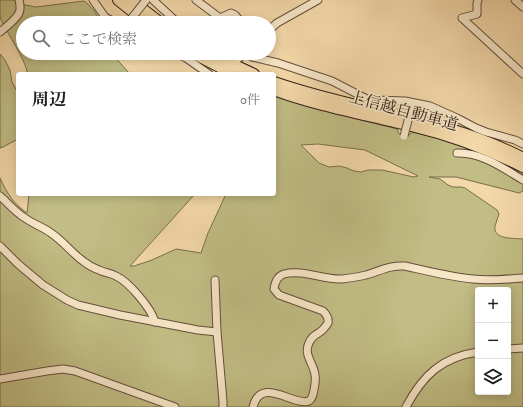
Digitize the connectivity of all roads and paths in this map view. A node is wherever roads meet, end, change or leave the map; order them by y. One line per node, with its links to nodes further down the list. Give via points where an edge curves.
1 (19, 0): 12 (street)
2 (93, 0): 13 (street)
3 (118, 0): 15 (highway)
4 (131, 0): 16 (highway)
5 (146, 0): 14 (street, bridge)
6 (153, 0): 17 (street)
7 (196, 0): 18 (street)
8 (478, 0): 31 (street, via 477,14 462,18)
9 (515, 0): 11 (street)
10 (316, 1): 22 (street)
11 (523, 7)
12 (18, 16)
13 (104, 16)
14 (133, 16)
15 (138, 16)
16 (152, 16)
17 (170, 16)
18 (217, 16)
19 (224, 16): 20 (street, via 231,13)
20 (236, 16)
21 (16, 18): 23 (street)
22 (276, 24)
23 (0, 32)
24 (189, 60): 28 (street)
25 (206, 60): 29 (highway)
26 (224, 60): 30 (highway)
27 (263, 60): 34 (street, via 332,81 367,99)
28 (206, 72)
29 (229, 72)
30 (250, 72)
31 (523, 74)
32 (276, 83): 38 (highway, 上信越自動車道, via 439,125)
33 (276, 91): 39 (highway, 上信越自動車道, via 437,133 477,146)
34 (412, 103): 35 (street, bridge); 36 (street, via 430,106 476,128)
35 (404, 136)
36 (523, 144)
37 (457, 153): 40 (street, via 474,155 493,162)
38 (523, 158)
39 (523, 167)
40 (523, 180)
41 (0, 196): 45 (street, via 25,218 52,233 82,260 124,281 153,314)
42 (0, 246): 45 (street, via 43,284 67,300 89,308)
43 (523, 278): 53 (street, via 473,279 397,265 348,278 333,279 303,273 282,275 275,283 274,289 279,295 323,311 328,317 328,323 307,346 315,373 313,396 302,404 266,394 256,400)
44 (216, 280): 46 (street)
45 (155, 322): 46 (street)
46 (217, 332): 52 (street)
47 (523, 348): 48 (street)
48 (511, 349)
49 (475, 353): 54 (street, via 456,357 439,365)
50 (0, 379): 51 (street, via 63,369)
51 (175, 407)
52 (223, 407)
53 (253, 407)
54 (406, 407)

